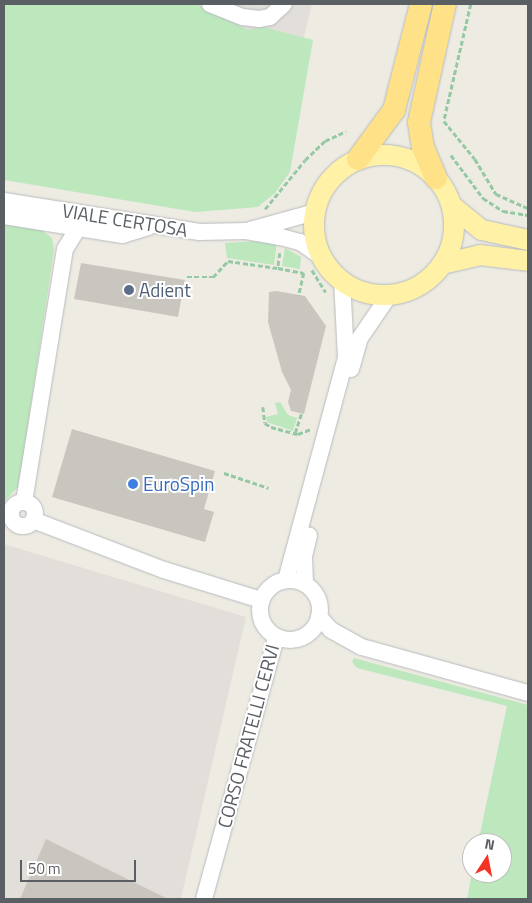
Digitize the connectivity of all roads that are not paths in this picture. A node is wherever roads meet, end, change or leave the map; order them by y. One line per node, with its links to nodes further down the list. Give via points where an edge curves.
1 (210, 4): 2 (street, via 243,17 259,19 270,17)
2 (284, 4)
3 (421, 4): 5 (highway, via 394,110)
4 (445, 4): 6 (highway, via 419,122 423,148)
5 (358, 160): 6 (main road, via 381,155 404,158); 9 (main road, via 338,171 324,189)
6 (436, 178): 8 (main road)
7 (4, 201): 12 (street, VIALE CERTOSA)
8 (452, 206): 15 (main road, via 482,230); 19 (main road, via 454,230)
9 (315, 212): 14 (street); 18 (main road)
10 (4, 216): 11 (street)
11 (56, 225): 13 (street); 16 (street)
12 (154, 225): 13 (street, via 122,235); 14 (street, VIALE CERTOSA, via 200,232)
13 (78, 228): 16 (street)
14 (246, 231): 18 (street, via 300,242)
15 (528, 240)
16 (65, 249): 22 (street)
17 (528, 260): 19 (main road, via 480,255)
18 (314, 261): 20 (main road)
19 (442, 264): 21 (main road, via 414,288)
20 (342, 280): 21 (main road, via 359,290); 25 (street, via 346,358)
21 (390, 294): 26 (street, via 360,338 304,556)
22 (24, 502): 23 (street, via 13,506); 24 (street, via 33,509)
23 (8, 518): 24 (street, via 24,526)
24 (33, 520): 27 (street, via 164,570)
25 (286, 580): 26 (street); 27 (street, via 269,588)
26 (305, 584): 28 (street, via 317,597)
27 (261, 600): 29 (street, CORSO FRATELLI CERVI, via 263,625)
28 (319, 617): 29 (street, via 315,627 299,639); 30 (street, via 331,630 362,647)
29 (276, 637): 31 (street, CORSO FRATELLI CERVI)
30 (528, 693)
31 (204, 899)

